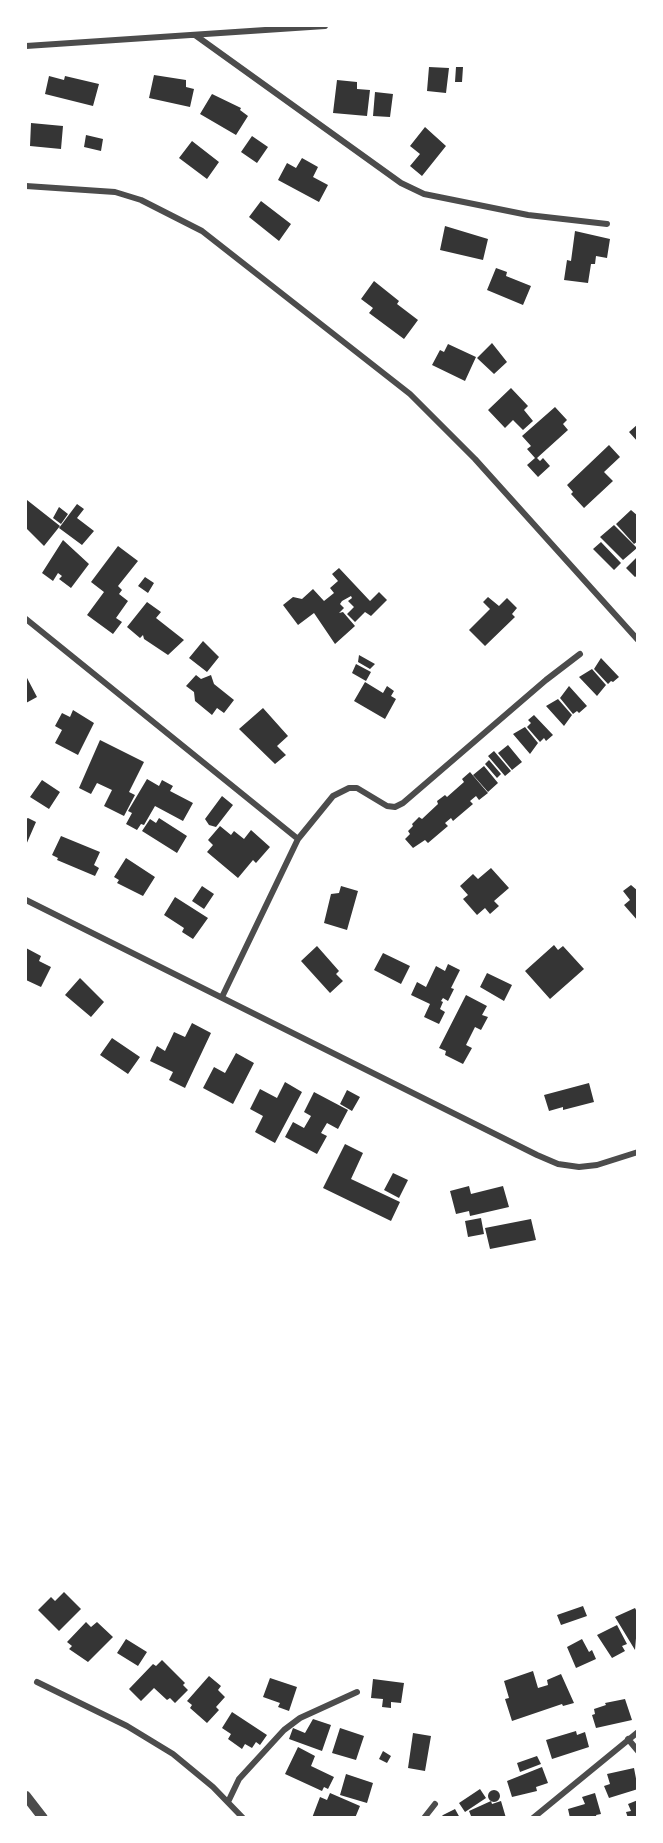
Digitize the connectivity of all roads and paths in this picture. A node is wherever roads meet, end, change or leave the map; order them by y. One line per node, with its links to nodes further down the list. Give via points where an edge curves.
1 (325, 26): 2 (street)
2 (195, 35): 3 (street); 5 (street, via 401,183 424,194)
3 (26, 46)
4 (26, 186): 7 (street, via 115,192 141,200 202,231 410,394 475,459)
5 (607, 224)
6 (26, 619): 9 (street)
7 (638, 640)
8 (580, 654): 9 (street, via 403,803 387,806 363,790 349,788 333,796)
9 (298, 839): 11 (street)
10 (26, 900): 11 (street)
11 (222, 997): 12 (street, via 558,1164 597,1166)
12 (638, 1152)
13 (37, 1682): 19 (street, via 127,1726 173,1755)
14 (357, 1692): 19 (street, via 300,1718 284,1730 239,1779)
15 (638, 1732): 16 (street)
16 (628, 1739): 17 (street); 24 (street)
17 (638, 1751)
18 (26, 1796): 21 (street)
19 (228, 1802): 22 (street)
20 (435, 1804): 23 (street)
21 (43, 1818)
22 (243, 1818)
23 (424, 1818)
24 (533, 1818)

